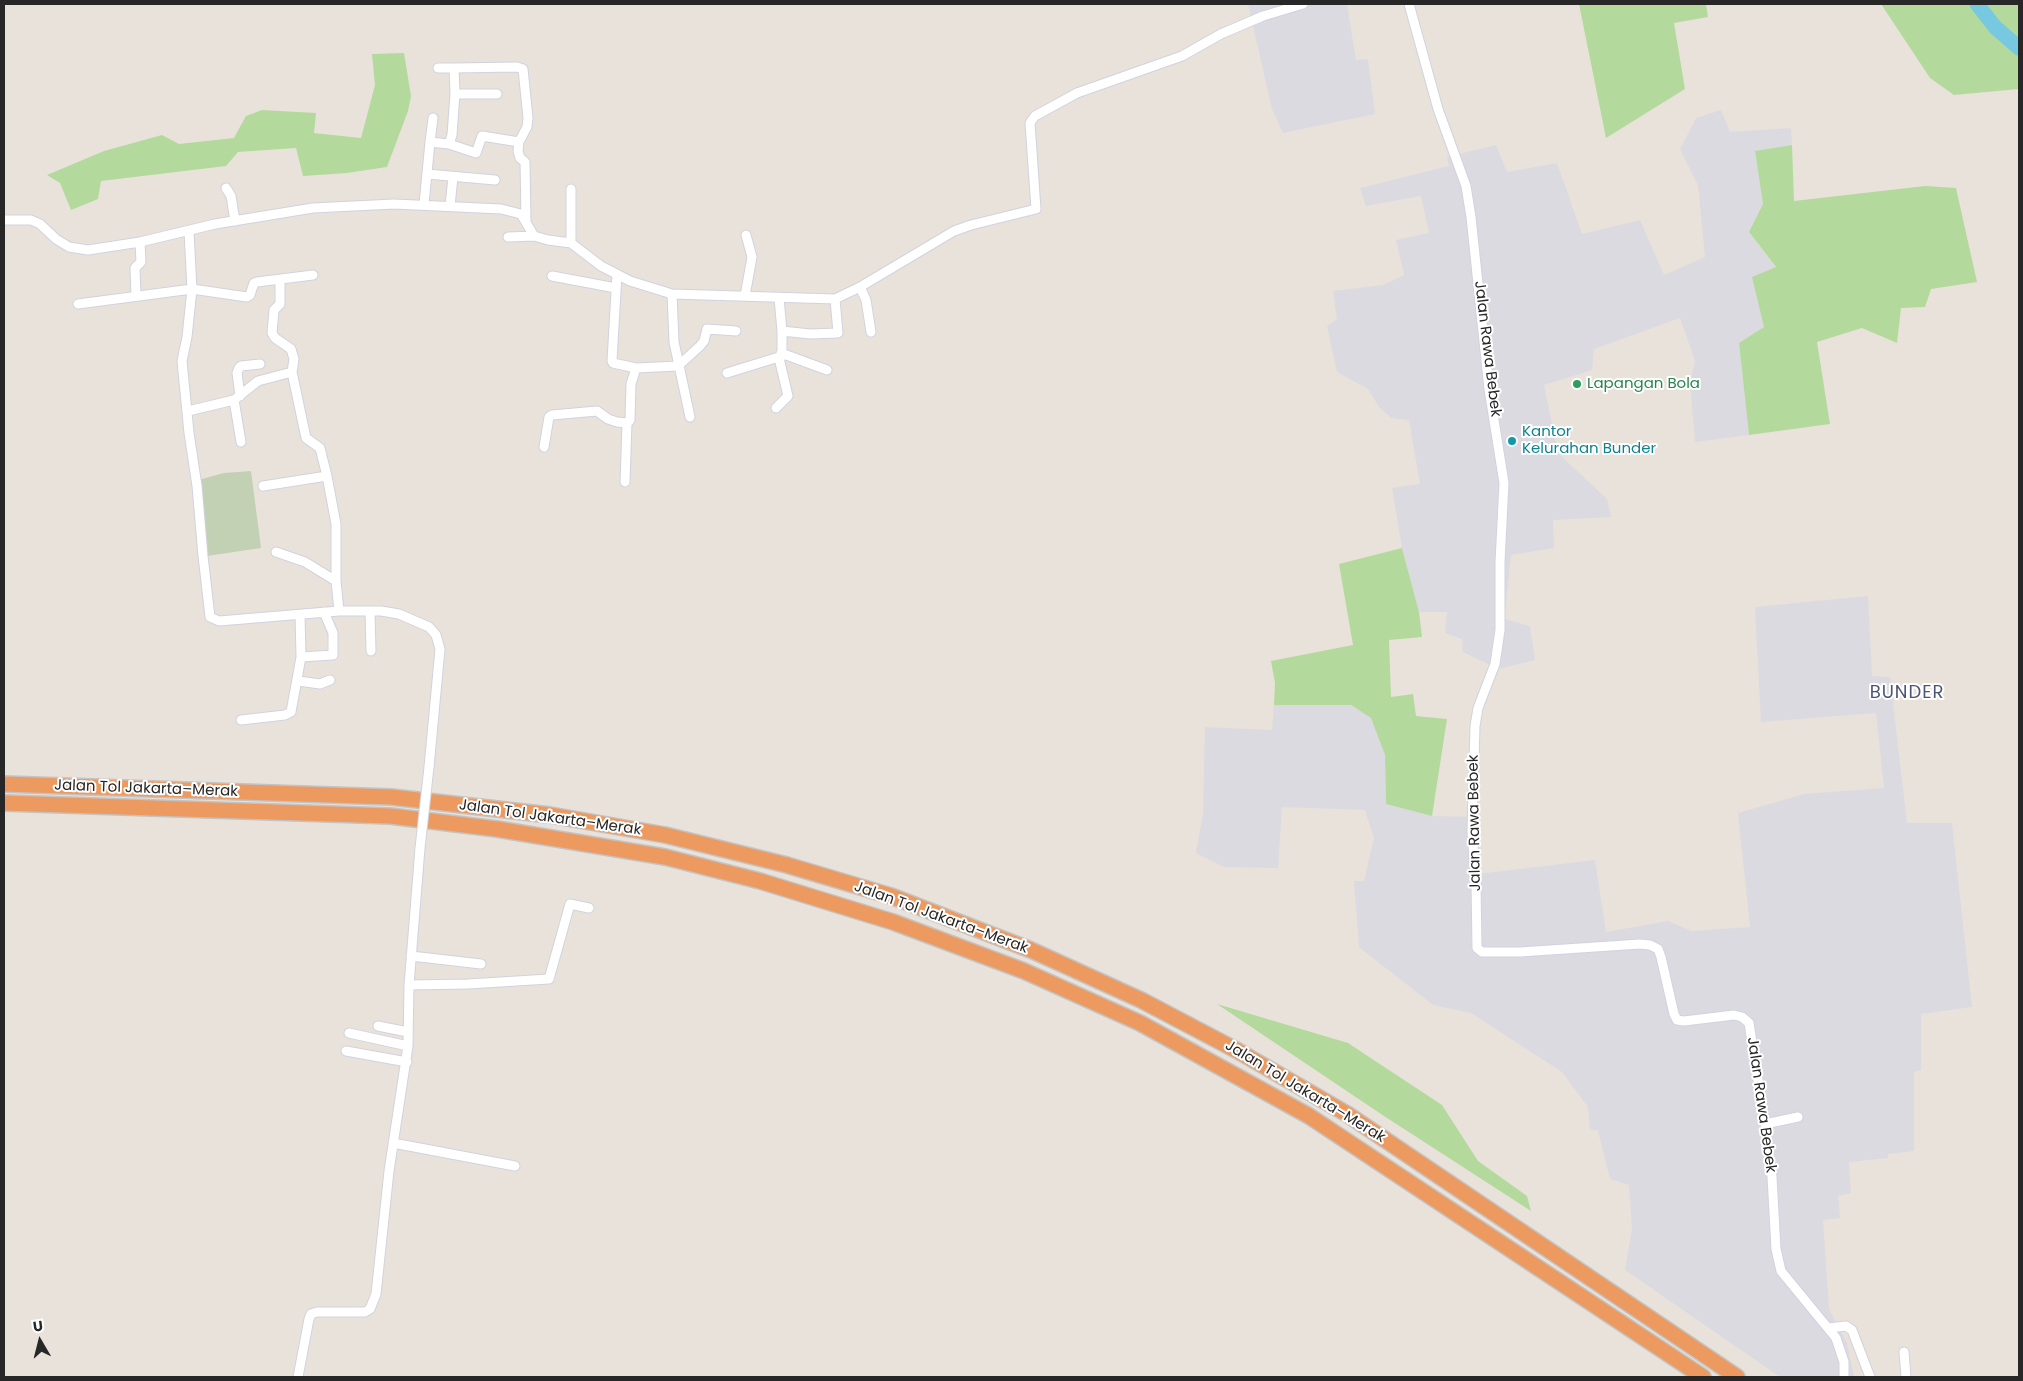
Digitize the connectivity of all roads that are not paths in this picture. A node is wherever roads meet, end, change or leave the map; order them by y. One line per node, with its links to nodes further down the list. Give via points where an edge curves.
1 (1303, 4): 31 (street, via 1221,34 1182,56 1077,93 1034,116 1030,123 1036,209 954,231)
2 (1409, 4): 84 (street, Jalan Rawa Bebek, via 1438,109 1466,186 1489,389 1504,484 1500,630 1495,664 1478,708 1475,726 1472,832 1477,948 1482,952 1520,952 1640,944 1658,949 1677,1020 1734,1015 1749,1023)
3 (438, 68): 4 (street)
4 (454, 68): 5 (street); 9 (street, via 523,69 528,118)
5 (455, 94): 6 (street); 10 (street)
6 (497, 94)
7 (433, 118): 8 (street)
8 (430, 142): 10 (street); 11 (street)
9 (519, 142): 10 (street, via 482,136 476,152); 20 (street, via 520,158 525,162)
10 (449, 144)
11 (427, 174): 12 (street); 16 (street)
12 (453, 177): 13 (street); 17 (street)
13 (495, 180)
14 (226, 188): 19 (street, via 231,196)
15 (571, 189): 26 (street)
16 (424, 204): 17 (street); 19 (street, via 313,208)
17 (450, 206): 20 (street, via 511,210 521,214)
18 (4, 220): 25 (street, via 36,222 69,247 98,249)
19 (234, 221): 21 (street)
20 (526, 221): 23 (street)
21 (189, 231): 25 (street); 33 (street)
22 (746, 235): 36 (street, via 752,257)
23 (534, 236): 24 (street); 26 (street)
24 (508, 237)
25 (140, 242): 35 (street, via 141,262 135,268)
26 (571, 243): 27 (street)
27 (617, 274): 32 (street); 34 (street, via 642,286)
28 (313, 275): 30 (street)
29 (552, 276): 32 (street)
30 (280, 280): 33 (street, via 255,282 247,297); 48 (street, via 280,304 274,310 272,333 291,349 294,359)
31 (860, 287): 38 (street); 42 (street, via 866,300)
32 (616, 288): 46 (street, via 612,361)
33 (192, 289): 35 (street); 52 (street, via 182,361)
34 (672, 294): 36 (street); 45 (street)
35 (136, 296): 39 (street)
36 (745, 296): 37 (street)
37 (779, 298): 38 (street); 41 (street)
38 (835, 299): 41 (street, via 838,333)
39 (78, 304)
40 (736, 331): 45 (street, via 708,328 700,346)
41 (782, 331): 43 (street)
42 (871, 332)
43 (780, 355): 47 (street); 49 (street); 51 (street, via 788,396)
44 (260, 364): 50 (street, via 239,368)
45 (678, 366): 46 (street); 53 (street)
46 (636, 368): 54 (street)
47 (827, 370)
48 (292, 372): 50 (street, via 258,381); 57 (street, via 306,438 320,448)
49 (727, 373)
50 (237, 398): 52 (street); 55 (street)
51 (776, 408)
52 (188, 410): 65 (street, via 210,617 219,620)
53 (690, 417)
54 (627, 423): 56 (street, via 608,419 597,411 552,415); 58 (street)
55 (241, 442)
56 (544, 447)
57 (327, 476): 59 (street); 61 (street, via 336,524)
58 (625, 482)
59 (263, 486)
60 (276, 552): 61 (street, via 305,562)
61 (336, 581): 62 (street)
62 (339, 611): 63 (street); 64 (street)
63 (370, 611): 66 (street); 74 (street, bridge, via 399,614 429,627 436,635 440,649)
64 (324, 612): 65 (street); 67 (street, via 333,633 332,655)
65 (300, 615): 67 (street)
66 (371, 651)
67 (301, 657): 69 (street)
68 (330, 680): 69 (street, via 320,684)
69 (298, 681): 70 (street, via 294,706 289,714)
70 (241, 720)
71 (4, 784): 91 (highway, Jalan Tol Jakarta–Merak, via 391,797 550,815 665,835 787,865 891,896 1039,954 1141,1000 1238,1050 1347,1114)
72 (4, 803): 90 (highway, Jalan Tol Jakarta–Merak, via 390,816 497,829 665,857 760,881 893,922 1024,972 1140,1023 1309,1116)
73 (589, 908): 76 (street, via 570,904 548,978)
74 (411, 956): 75 (street); 76 (street)
75 (481, 964)
76 (409, 985): 78 (street)
77 (378, 1026): 78 (street)
78 (408, 1032): 80 (street)
79 (350, 1034): 80 (street)
80 (408, 1046): 82 (street)
81 (346, 1051): 82 (street)
82 (407, 1062): 85 (street)
83 (1798, 1117): 84 (street)
84 (1765, 1124): 87 (street, Jalan Rawa Bebek, via 1781,1272)
85 (392, 1143): 86 (street); 89 (street, via 376,1294 365,1312 311,1314)
86 (515, 1166)
87 (1828, 1328): 92 (street, Jalan Rawa Bebek, via 1842,1354); 93 (street, via 1846,1326 1852,1330)
88 (1904, 1352): 94 (street)
89 (298, 1377)
90 (1703, 1377)
91 (1737, 1377)
92 (1844, 1377)
93 (1870, 1377)
94 (1906, 1377)

